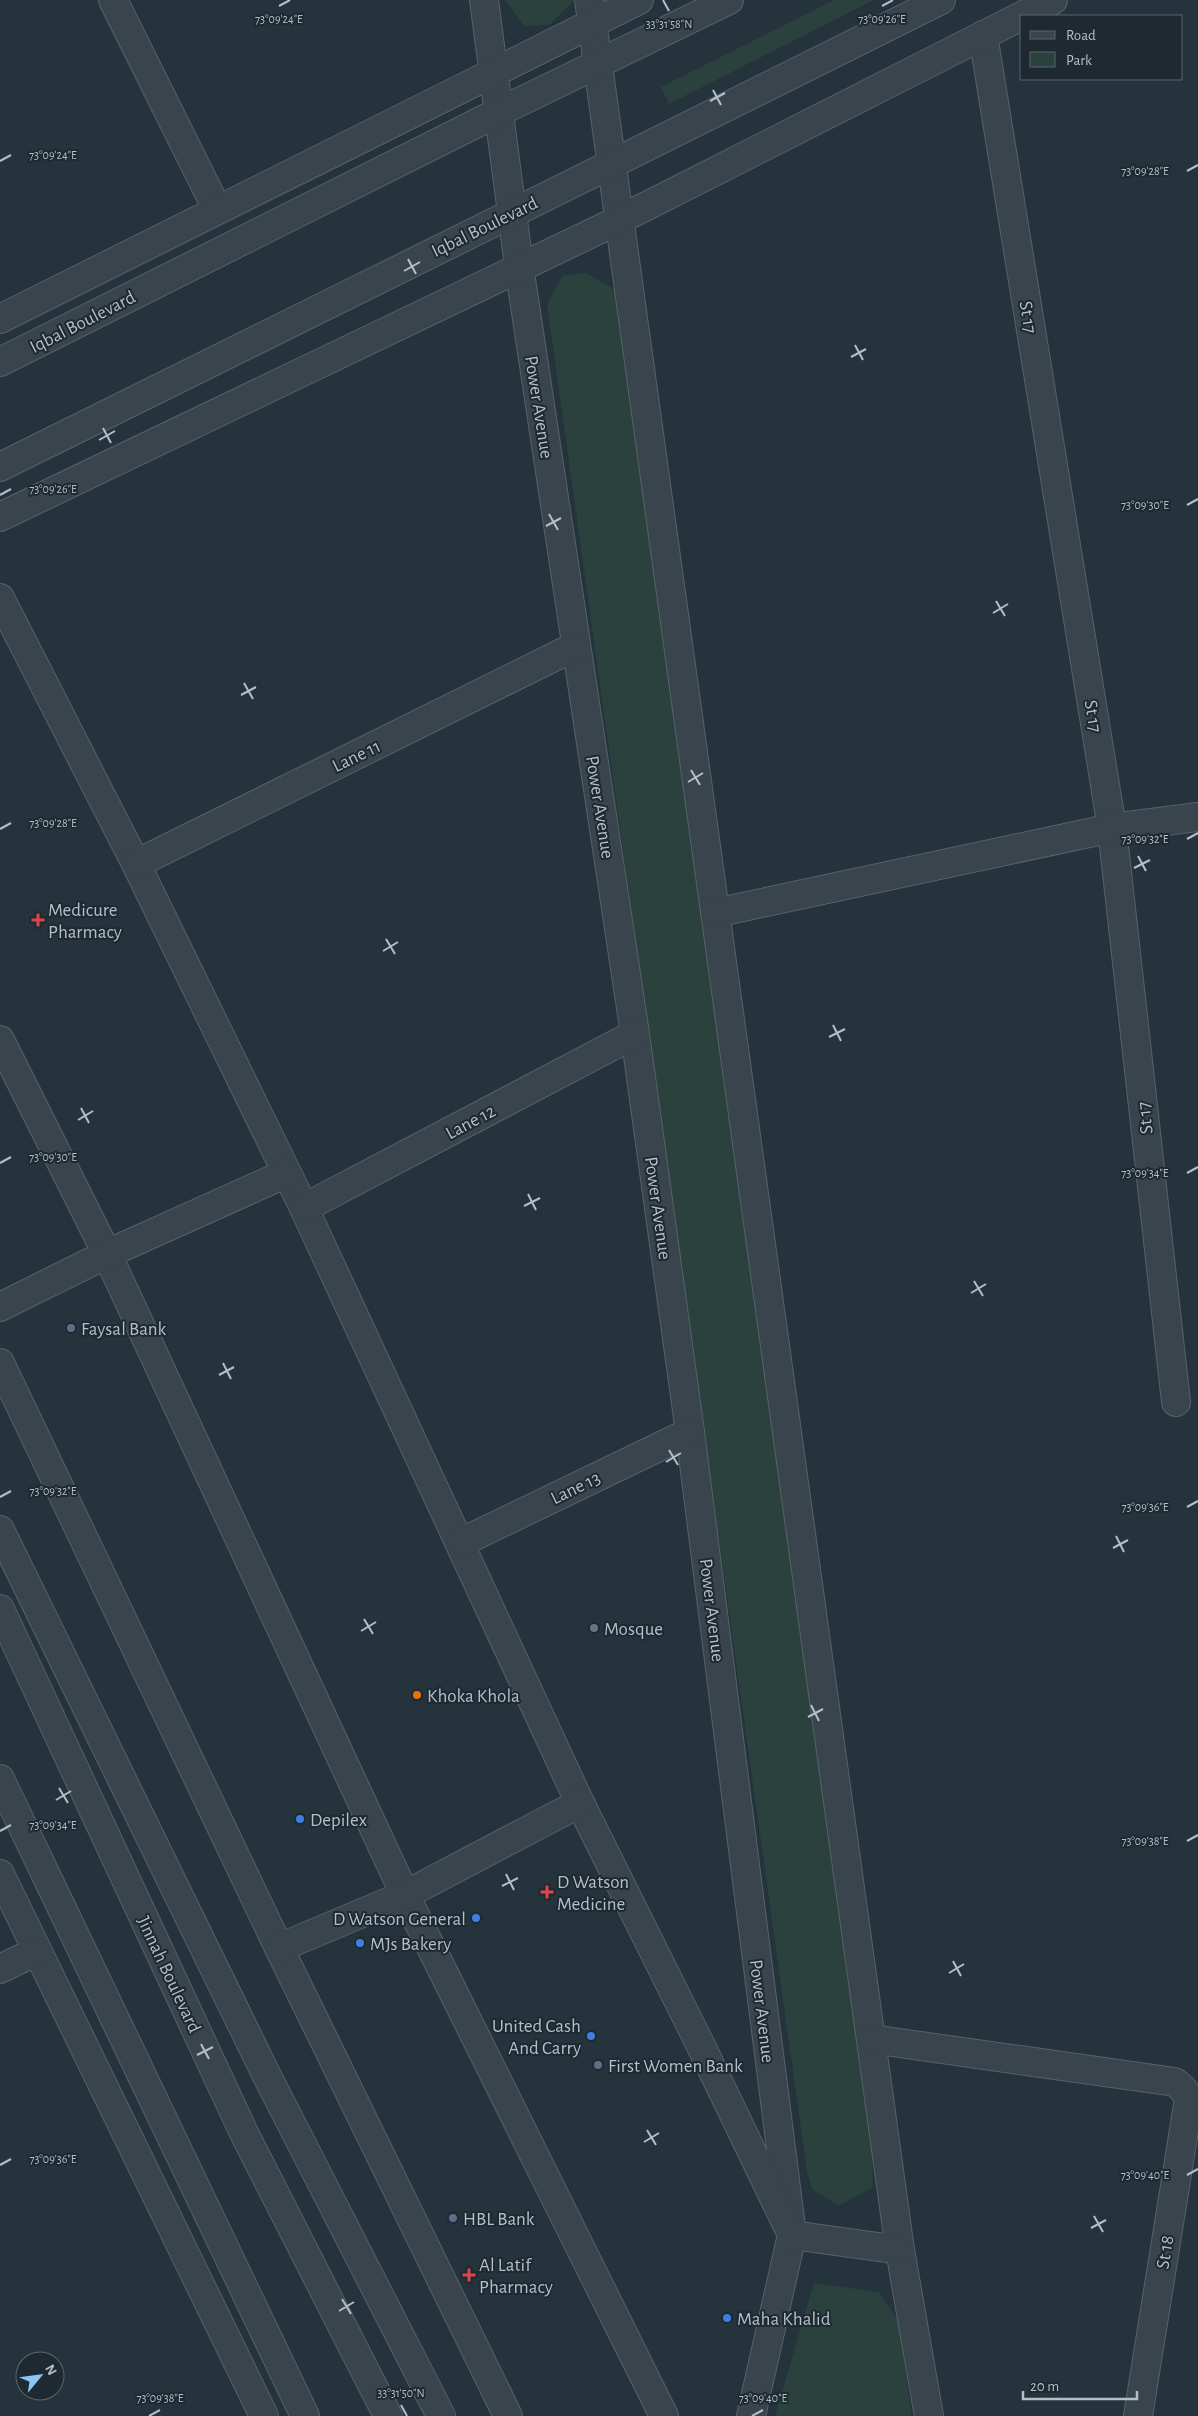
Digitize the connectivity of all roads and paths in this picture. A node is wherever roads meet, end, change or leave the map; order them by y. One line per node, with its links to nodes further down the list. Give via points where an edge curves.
1 (113, 0): 15 (street)
2 (484, 0): 12 (street, Power Avenue)
3 (639, 0): 7 (street)
4 (729, 0): 11 (street, Iqbal Boulevard)
5 (941, 0): 14 (street, Iqbal Boulevard)
6 (1053, 0): 8 (street)
7 (590, 12): 11 (street); 12 (street)
8 (1023, 15)
9 (1020, 16): 10 (street)
10 (983, 35): 17 (street); 26 (street, St 17)
11 (597, 64): 13 (street, Iqbal Boulevard); 14 (street)
12 (494, 72): 13 (street, Power Avenue); 15 (street)
13 (499, 112): 16 (street, Power Avenue); 20 (street, Iqbal Boulevard)
14 (612, 165): 16 (street, Iqbal Boulevard); 17 (street)
15 (217, 209): 19 (street)
16 (513, 211): 18 (street, Power Avenue); 21 (street, Iqbal Boulevard)
17 (619, 220): 18 (street); 28 (street)
18 (519, 266): 22 (street); 24 (street, Power Avenue)
19 (0, 319)
20 (0, 362)
21 (0, 467)
22 (0, 516)
23 (0, 598): 27 (street)
24 (576, 646): 27 (street, Lane 11); 29 (street, Power Avenue)
25 (1198, 817): 26 (street)
26 (1112, 828): 28 (street); 36 (street, St 17)
27 (136, 864): 31 (street)
28 (714, 913): 48 (street)
29 (635, 1034): 32 (street, Lane 12); 37 (street, Power Avenue)
30 (0, 1040): 33 (street)
31 (287, 1173): 32 (street); 33 (street)
32 (304, 1208): 39 (street)
33 (107, 1254): 34 (street); 44 (street)
34 (0, 1306)
35 (0, 1364): 45 (street)
36 (1176, 1402)
37 (690, 1432): 39 (street, Lane 13); 49 (street, Power Avenue)
38 (0, 1530): 54 (street, via 267,2076)
39 (460, 1543): 42 (street)
40 (0, 1609): 53 (street, Jinnah Boulevard, via 244,2133)
41 (0, 1779): 52 (street)
42 (580, 1803): 44 (street); 49 (street)
43 (0, 1874): 46 (street)
44 (405, 1896): 45 (street); 56 (street)
45 (279, 1948): 55 (street)
46 (37, 1951): 47 (street); 51 (street)
47 (0, 1969)
48 (871, 2039): 50 (street); 59 (street, St 18, via 1175,2082 1183,2089 1189,2099)
49 (792, 2235): 50 (street); 57 (street, Power Avenue)
50 (900, 2250): 58 (street)
51 (264, 2416)
52 (306, 2416)
53 (388, 2416)
54 (441, 2416)
55 (508, 2416)
56 (664, 2416)
57 (751, 2416)
58 (929, 2416)
59 (1138, 2416)

